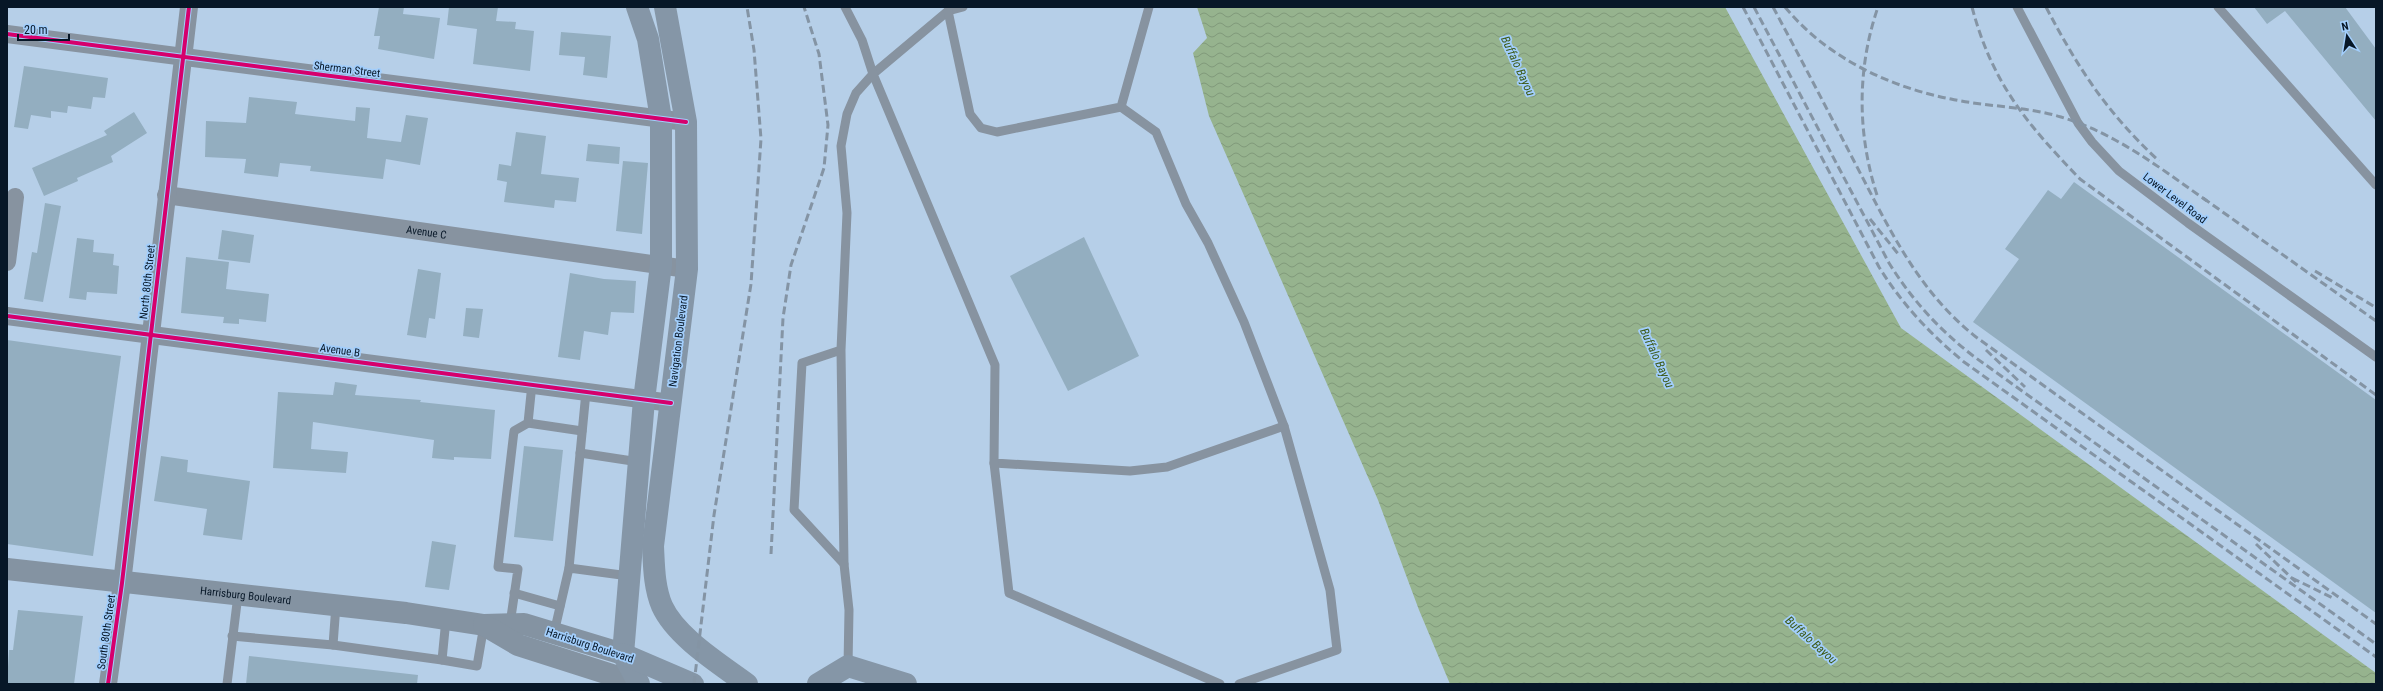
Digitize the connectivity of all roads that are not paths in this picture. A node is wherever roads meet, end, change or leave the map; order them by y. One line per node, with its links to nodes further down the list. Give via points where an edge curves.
1 (189, 7): 11 (street, North 80th Street)
2 (637, 7): 14 (main road, via 648,39)
3 (665, 7): 15 (main road, Navigation Boulevard)
4 (845, 7): 12 (lane, via 862,40)
5 (963, 7): 9 (lane)
6 (1149, 7): 13 (lane)
7 (2016, 7): 25 (lane, Lower Level Road, via 2078,123 2119,171)
8 (2218, 7): 16 (lane)
9 (948, 11): 12 (lane); 13 (lane, via 970,114 981,128 997,132)
10 (7, 34): 11 (street, Sherman Street)
11 (183, 56): 14 (street, Sherman Street); 17 (street, North 80th Street)
12 (873, 74): 24 (lane, via 856,93 847,114 841,146 847,213); 35 (lane, via 995,365)
13 (1121, 107): 31 (lane, via 1156,132 1186,204 1208,243 1244,322)
14 (661, 119): 15 (street, Sherman Street); 20 (main road)
15 (686, 122): 21 (main road, Navigation Boulevard)
16 (2376, 184)
17 (166, 195): 20 (street, Avenue C); 23 (street, North 80th Street)
18 (16, 197): 19 (street)
19 (7, 262)
20 (661, 265): 21 (street, Avenue C); 28 (main road)
21 (687, 269): 29 (main road, Navigation Boulevard)
22 (7, 316): 23 (street, Avenue B)
23 (150, 333): 26 (street, Avenue B); 40 (street, North 80th Street)
24 (841, 350): 36 (lane); 36 (lane, via 802,363 794,510)
25 (2376, 357)
26 (532, 384): 27 (street, Avenue B); 30 (lane)
27 (586, 392): 28 (street, Avenue B); 32 (lane)
28 (644, 400): 29 (street, Avenue B); 34 (main road)
29 (671, 403): 58 (main road, Navigation Boulevard, via 653,546 654,577 663,607 679,631)
30 (528, 423): 32 (lane); 41 (lane, via 514,431 498,567 518,569)
31 (1284, 426): 35 (lane, via 1167,467 1130,471); 62 (lane, via 1330,590 1337,650)
32 (582, 431): 33 (lane)
33 (580, 453): 34 (lane); 37 (lane)
34 (639, 462): 39 (main road)
35 (994, 463): 61 (lane, via 1009,593)
36 (844, 564): 53 (lane, via 849,610)
37 (569, 568): 39 (lane); 44 (lane)
38 (7, 569): 40 (main road, Harrisburg Boulevard)
39 (630, 576): 51 (main road)
40 (122, 583): 42 (main road, Harrisburg Boulevard); 55 (street, South 80th Street)
41 (514, 592): 44 (lane); 46 (lane)
42 (238, 595): 43 (main road, Harrisburg Boulevard); 49 (lane)
43 (336, 605): 45 (main road, Harrisburg Boulevard); 50 (lane)
44 (560, 606): 48 (lane)
45 (446, 619): 47 (main road, Harrisburg Boulevard); 52 (lane)
46 (510, 624): 47 (main road, Harrisburg Boulevard); 48 (main road, Harrisburg Boulevard, via 524,624)
47 (484, 625): 52 (lane, via 478,666); 54 (main road, Harrisburg Boulevard, via 518,645)
48 (554, 633): 51 (main road, Harrisburg Boulevard)
49 (232, 636): 50 (lane); 56 (lane)
50 (333, 644): 52 (lane)
51 (623, 654): 54 (main road); 57 (main road, Harrisburg Boulevard)
52 (442, 660)
53 (849, 675): 59 (main road); 60 (main road)
54 (638, 683)
55 (108, 684)
56 (227, 684)
57 (693, 684)
58 (747, 684)
59 (818, 684)
60 (906, 684)
61 (1220, 684)
62 (1239, 684)

